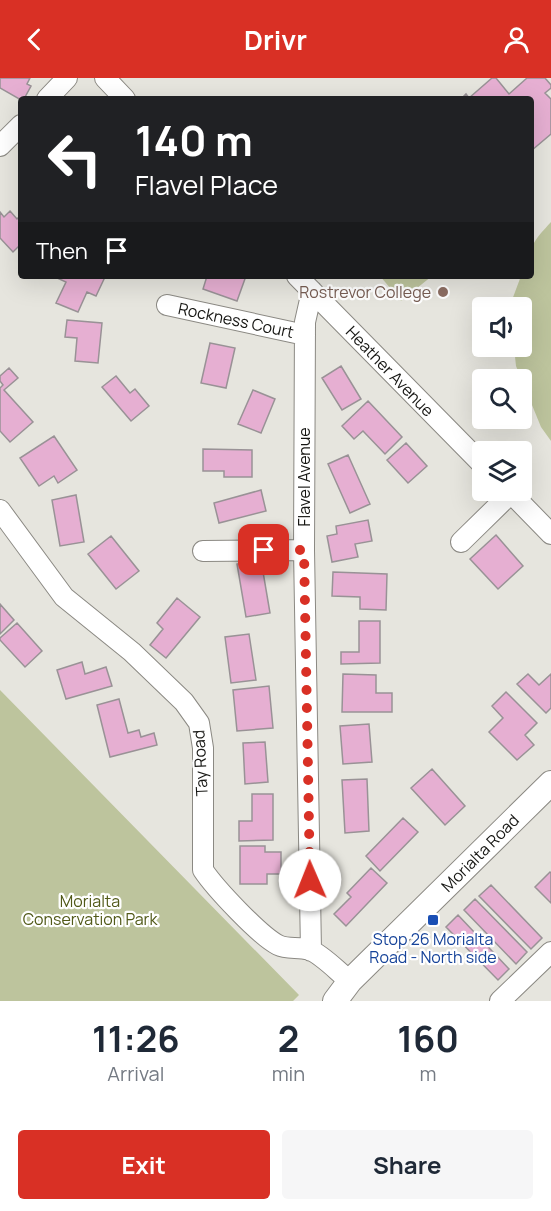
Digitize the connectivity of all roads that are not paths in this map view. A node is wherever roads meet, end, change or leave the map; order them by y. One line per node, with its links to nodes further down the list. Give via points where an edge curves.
1 (67, 78): 3 (street)
2 (105, 78): 4 (street)
3 (50, 96)
4 (122, 96)
5 (18, 128): 6 (street)
6 (0, 146)
7 (300, 279): 8 (street, Heather Avenue)
8 (312, 291): 10 (street, Flavel Avenue); 11 (street, Heather Avenue)
9 (167, 305): 10 (street, Rockness Court)
10 (305, 335): 18 (street, Flavel Avenue)
11 (472, 454)
12 (500, 501): 16 (street)
13 (518, 501): 15 (street)
14 (0, 510): 20 (street, Tay Road, via 64,597 132,652 184,702 199,723 203,748 203,870 269,939 280,946)
15 (551, 534)
16 (461, 542)
17 (203, 550): 18 (street)
18 (304, 550): 20 (street, Flavel Avenue)
19 (551, 783): 22 (main road, Morialta Road)
20 (311, 951): 22 (street, Tay Road)
21 (551, 952): 24 (street)
22 (350, 981): 23 (main road, Morialta Road)
23 (335, 1001)
24 (500, 1001)

